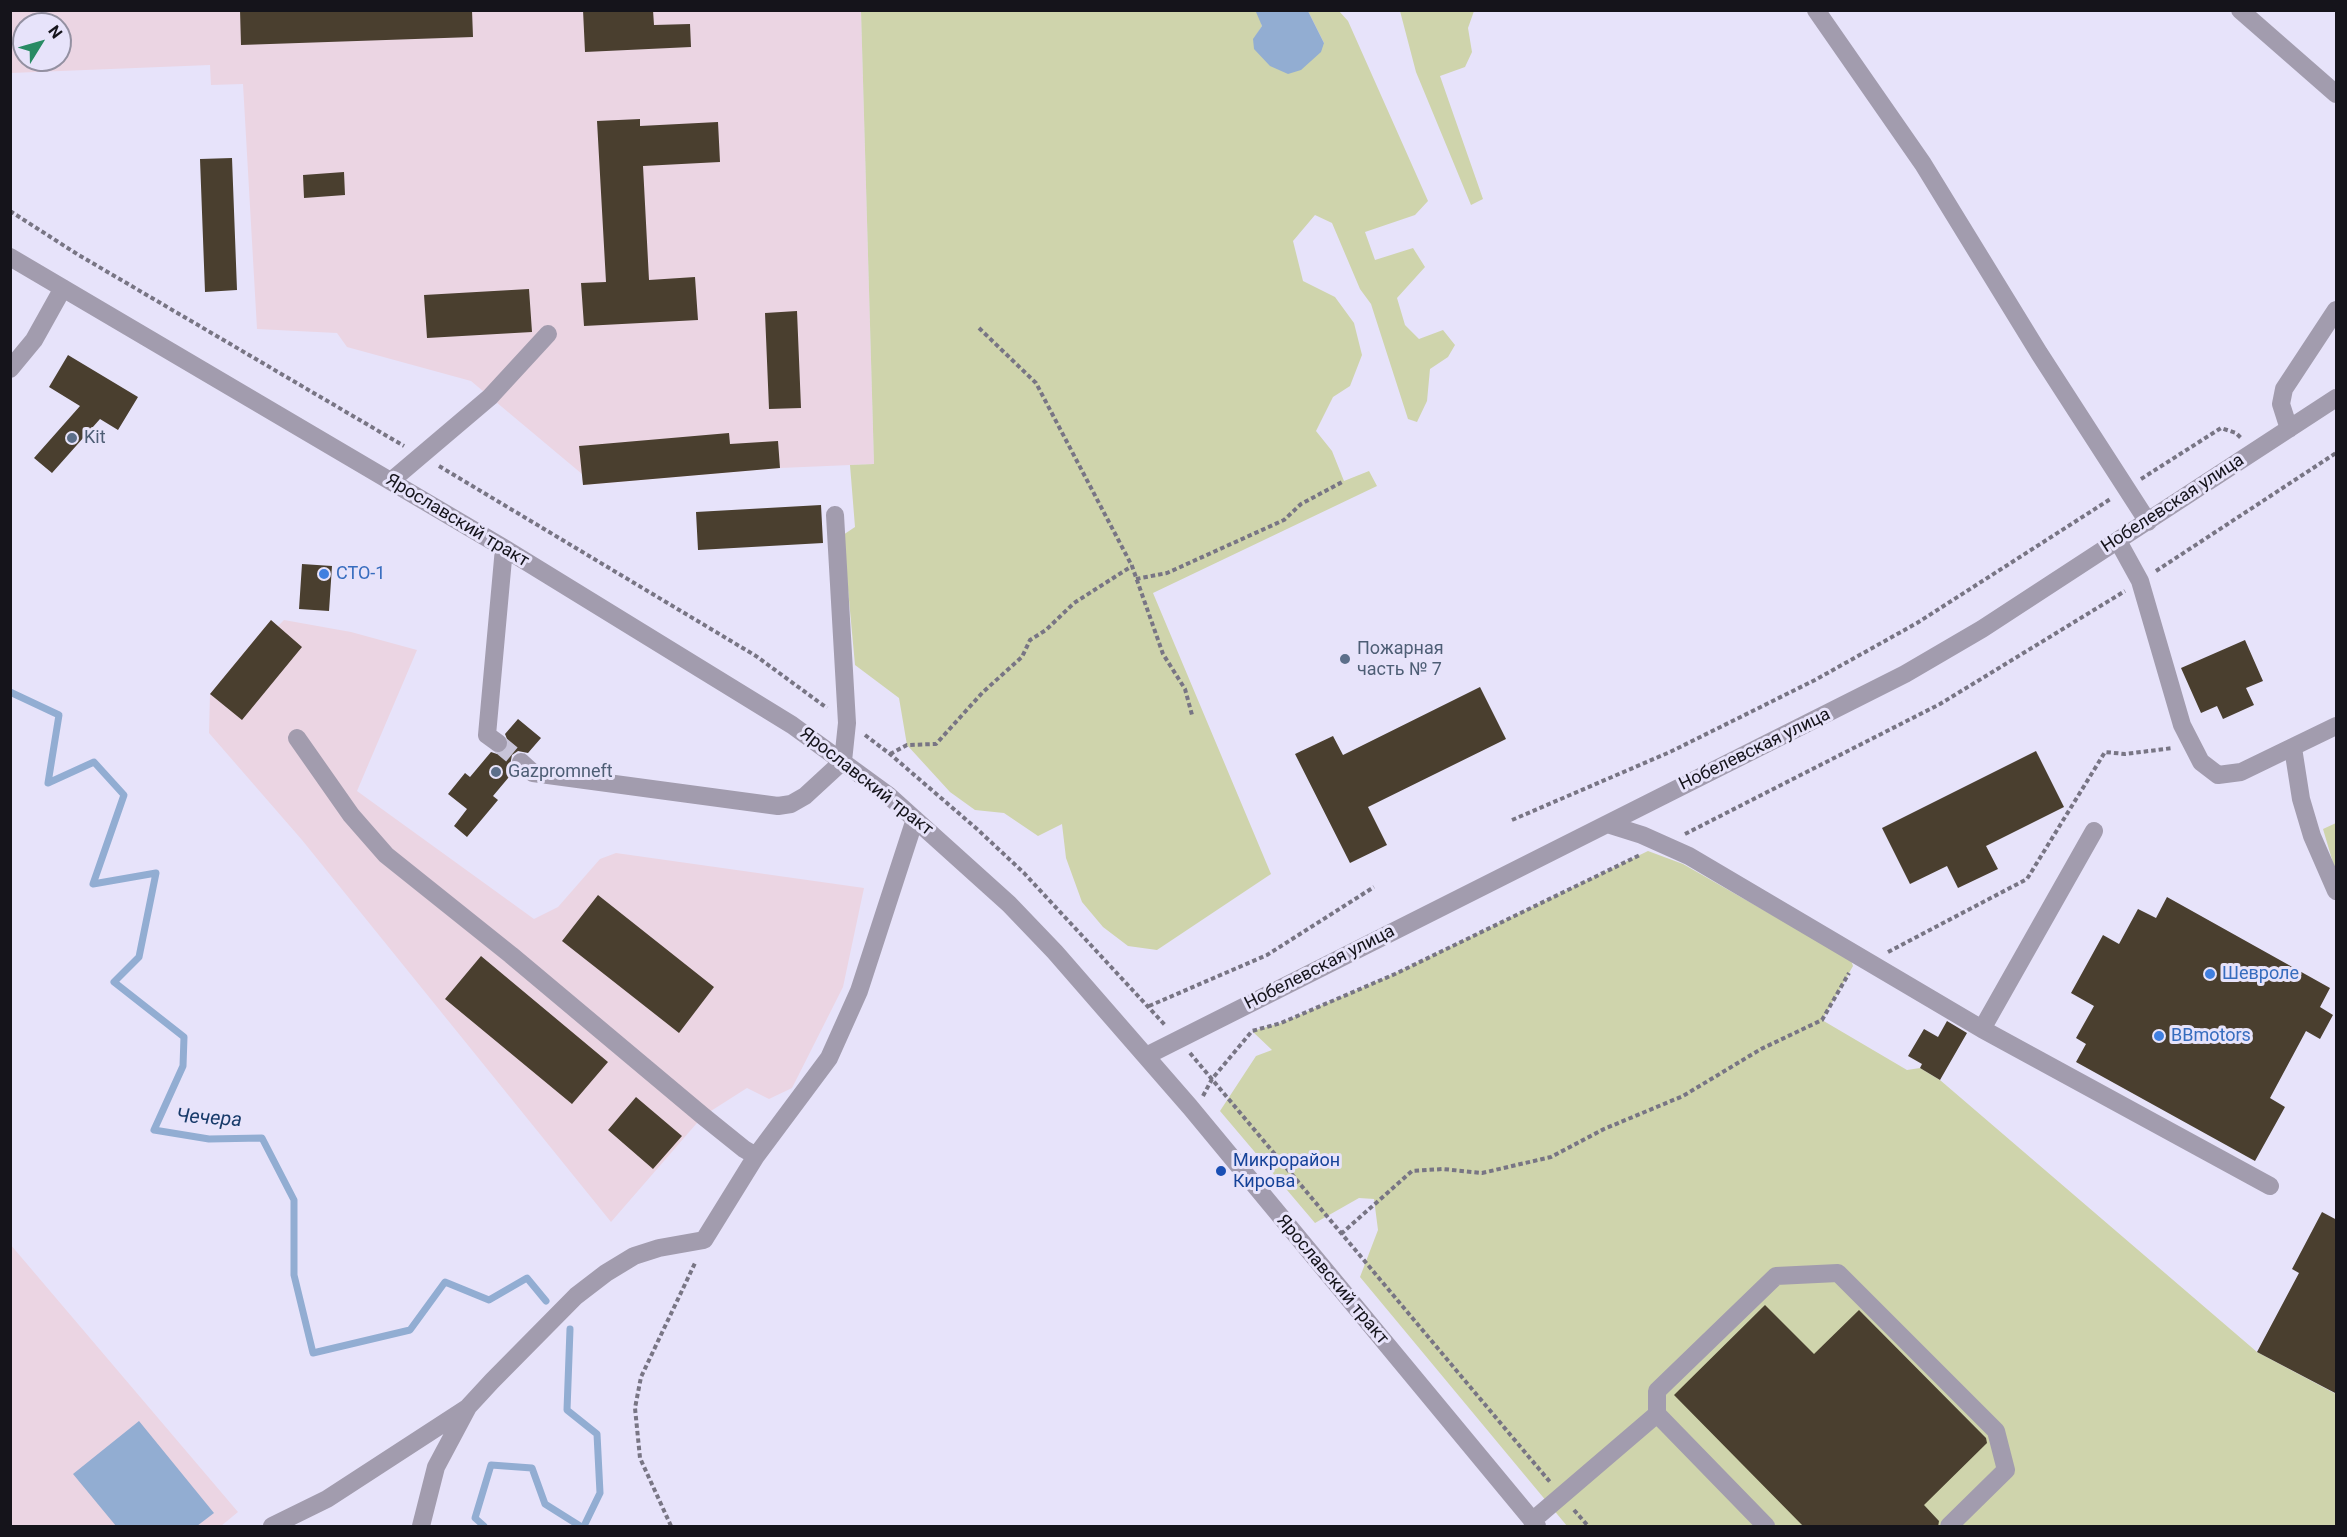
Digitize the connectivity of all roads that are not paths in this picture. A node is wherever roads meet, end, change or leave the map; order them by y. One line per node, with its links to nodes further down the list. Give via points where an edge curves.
1 (1816, 10): 13 (street, via 1923,164)
2 (2240, 10): 3 (street)
3 (2337, 94)
4 (10, 257): 5 (street, Ярославский тракт)
5 (63, 288): 8 (street, via 34,340); 11 (street, Ярославский тракт)
6 (2337, 310): 10 (street, via 2284,390 2281,404)
7 (548, 334): 11 (street, via 490,397)
8 (10, 369)
9 (2337, 398): 10 (street, Нобелевская улица)
10 (2289, 429): 13 (street, Нобелевская улица)
11 (391, 481): 15 (street, Ярославский тракт)
12 (835, 515): 20 (street, via 847,723)
13 (2148, 522): 14 (street, Нобелевская улица)
14 (2118, 541): 19 (street, via 2140,581 2182,725 2201,762 2218,775 2241,772); 23 (street, Нобелевская улица, via 1905,674)
15 (504, 548): 18 (street, via 487,735); 20 (street, Ярославский тракт, via 792,725)
16 (2337, 726): 19 (street)
17 (297, 738): 28 (street, via 351,815 387,855)
18 (498, 743)
19 (2293, 748): 25 (street, via 2312,836)
20 (843, 761): 21 (street, via 805,796 778,806 533,772); 22 (street, Ярославский тракт)
21 (521, 762)
22 (915, 819): 27 (street, Ярославский тракт, via 1009,904); 28 (street, via 859,991 829,1058)
23 (1607, 824): 26 (street, via 1689,856); 27 (street, Нобелевская улица)
24 (2094, 831): 26 (street)
25 (2337, 891)
26 (1982, 1029): 29 (street)
27 (1146, 1056): 32 (street, Ярославский тракт)
28 (756, 1156): 30 (street, via 704,1240 634,1256 606,1273 576,1296)
29 (2270, 1186)
30 (468, 1407): 33 (street, via 327,1499); 34 (street, via 436,1467)
31 (1657, 1414): 32 (street); 35 (street); 36 (street, via 1657,1391 1776,1276 1838,1273 1996,1431 2006,1470)
32 (1534, 1524)
33 (272, 1527)
34 (421, 1527)
35 (1766, 1527)
36 (1950, 1527)

